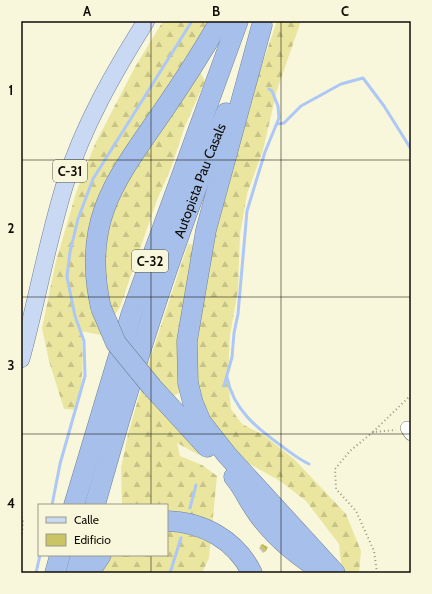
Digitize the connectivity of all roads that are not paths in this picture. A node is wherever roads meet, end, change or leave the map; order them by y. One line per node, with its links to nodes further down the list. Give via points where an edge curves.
1 (146, 21): 5 (main road, C-31, via 107,88 76,153 47,248)
2 (220, 21): 16 (highway, bridge, via 200,55 129,159 107,198 95,244 94,269 101,308 116,343 152,387 238,481 256,511 307,563)
3 (238, 21): 6 (highway, Autopista Pau Casals / C-32, via 132,315)
4 (263, 23): 7 (highway, Autopista Pau Casals / C-32, via 180,236 137,362); 17 (highway, via 206,230 187,341 188,383 201,422 227,455)
5 (21, 359)
6 (74, 504)
7 (95, 504)
8 (168, 522): 15 (highway, via 180,522 224,539 236,549)
9 (60, 556): 12 (highway)
10 (81, 556): 13 (highway)
11 (100, 556): 14 (highway)
12 (55, 573)
13 (76, 573)
14 (89, 573)
15 (252, 573)
16 (324, 573)
17 (335, 573)

